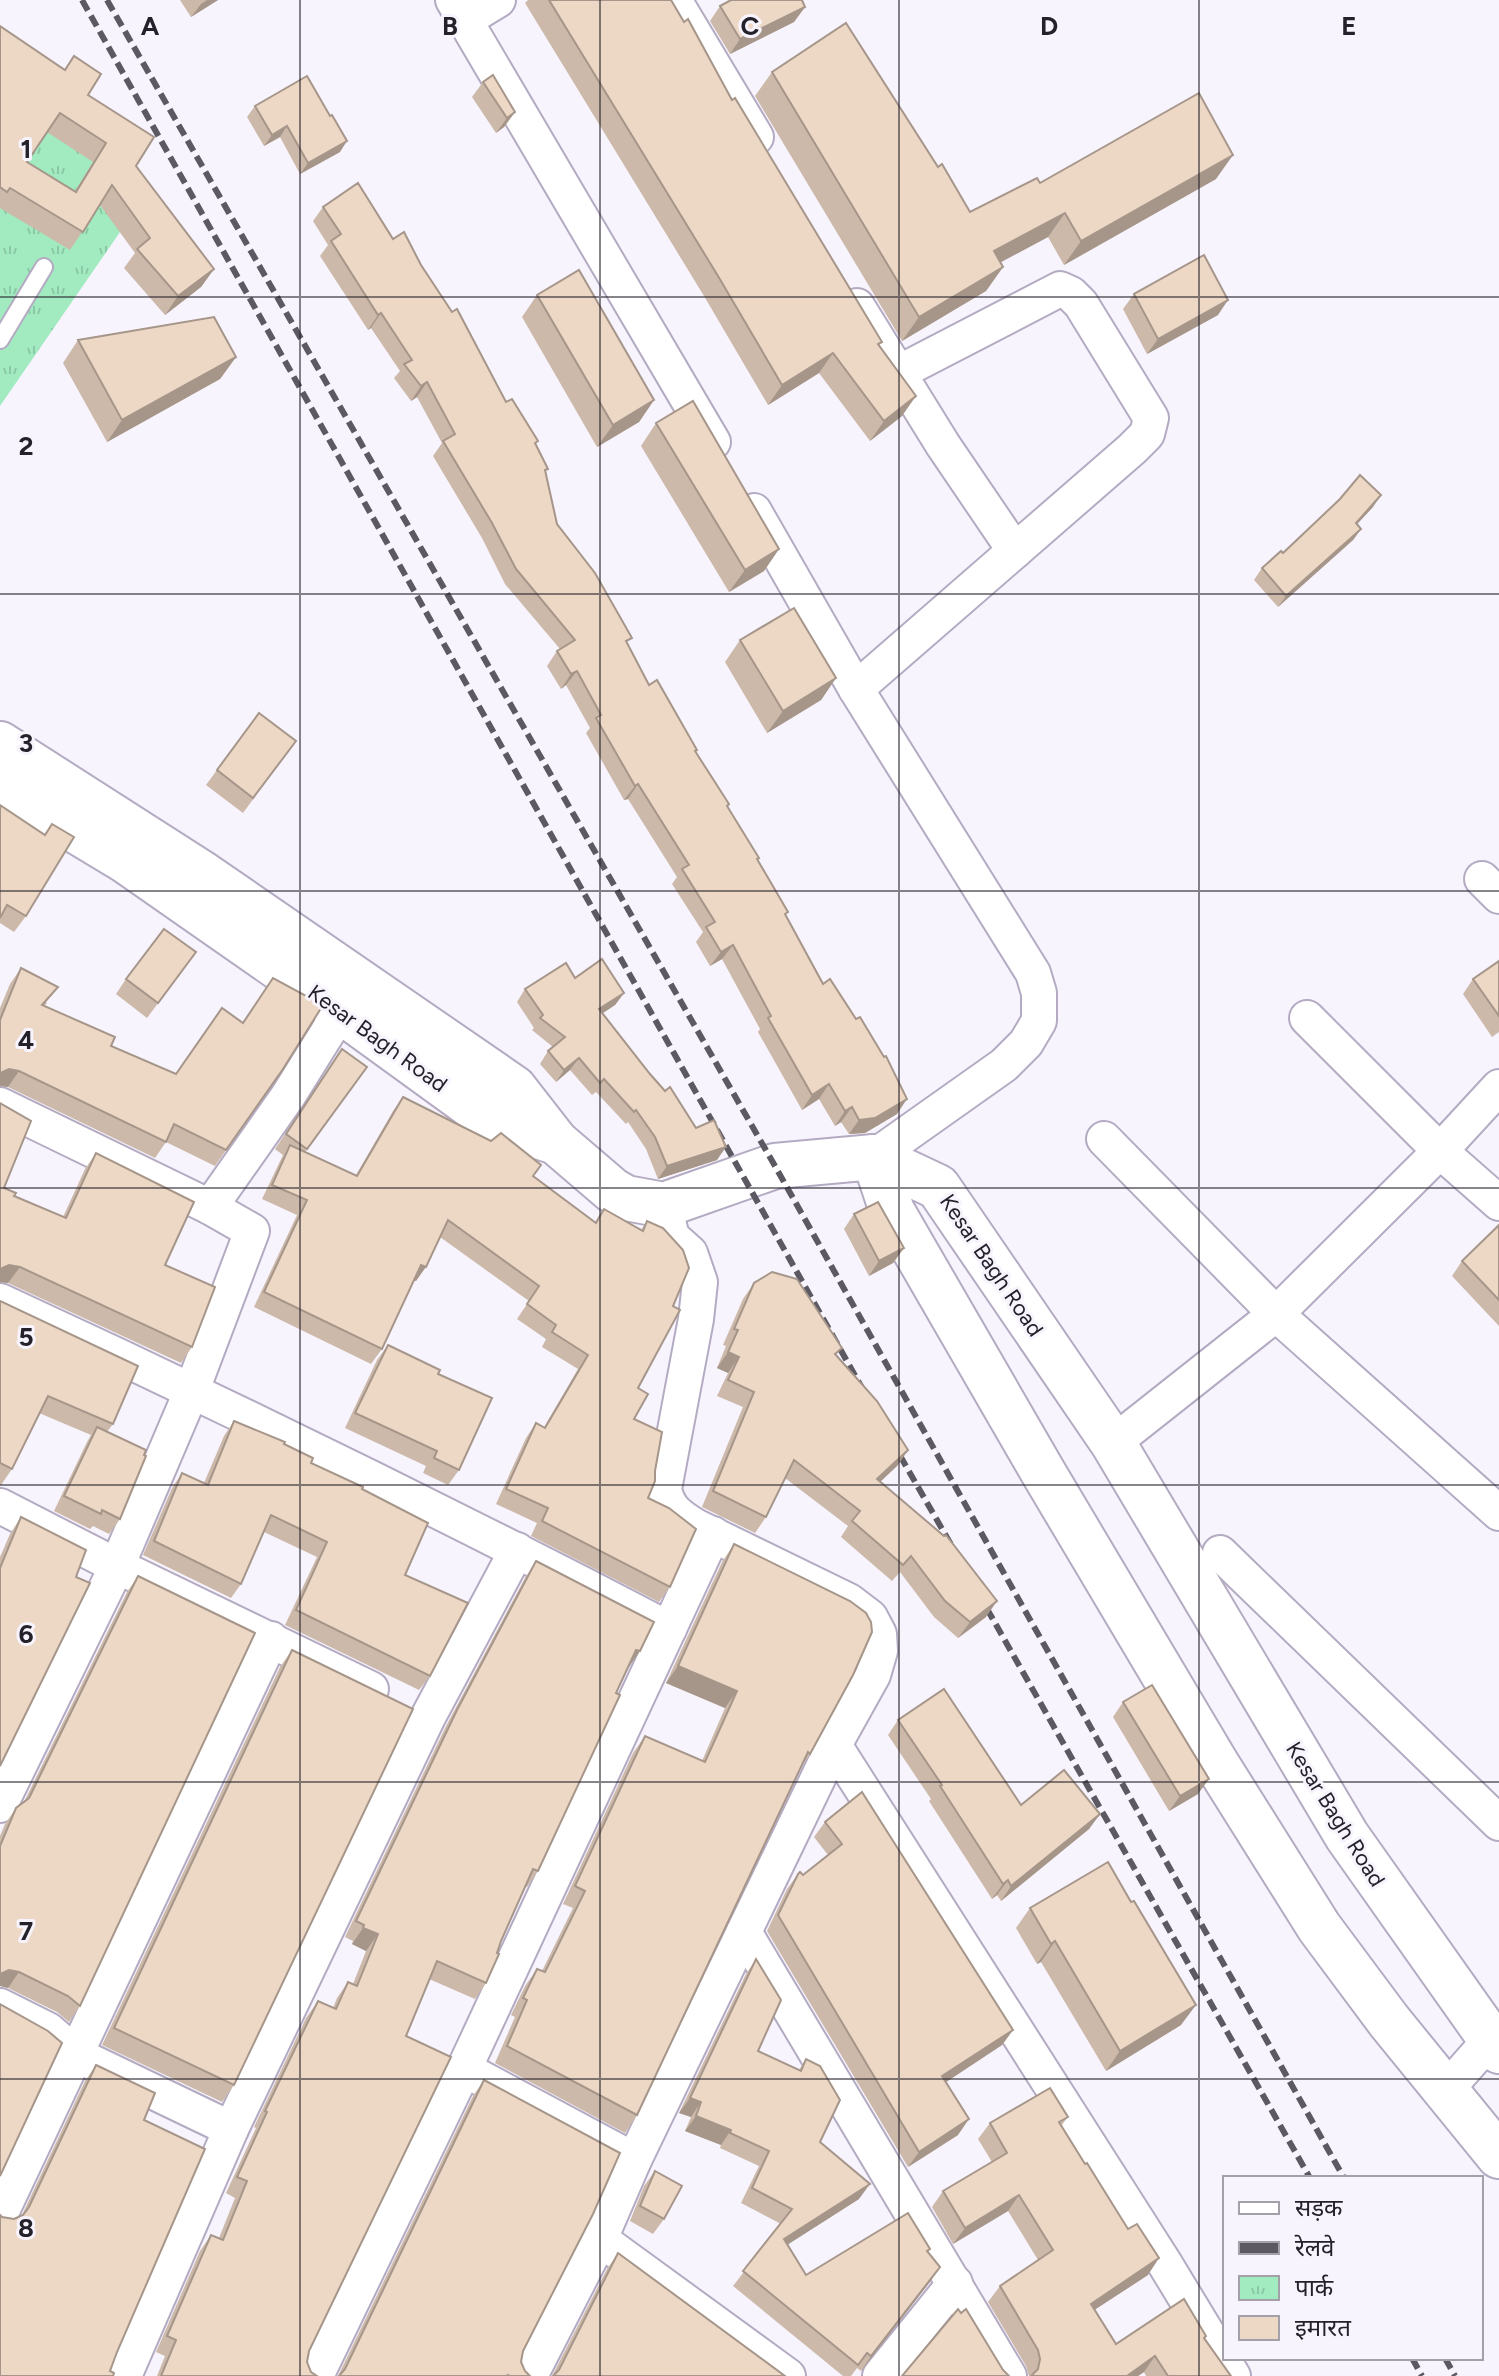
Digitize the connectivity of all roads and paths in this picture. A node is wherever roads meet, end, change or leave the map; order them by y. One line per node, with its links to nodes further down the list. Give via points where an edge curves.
1 (498, 0): 3 (street)
2 (674, 0): 4 (street)
3 (459, 10): 10 (street)
4 (770, 160)
5 (44, 267): 7 (lane)
6 (842, 280): 8 (street)
7 (0, 340)
8 (898, 373): 9 (street); 9 (street, via 1051,292 1060,289 1081,304 1151,418 1147,434)
9 (1015, 551): 10 (street)
10 (856, 689): 20 (street, via 1033,973 1039,993 1039,1021 1015,1054)
11 (0, 744): 18 (main road, via 203,874 514,1088)
12 (0, 785): 13 (main road, Kesar Bagh Road, via 126,861)
13 (341, 1011): 18 (main road, Kesar Bagh Road, via 494,1122); 23 (street)
14 (1307, 1018): 19 (street)
15 (1499, 1087): 19 (street)
16 (0, 1105): 23 (street)
17 (1104, 1139): 25 (street)
18 (556, 1142): 22 (main road, Kesar Bagh Road, via 612,1190)
19 (1440, 1151): 21 (street); 25 (street)
20 (874, 1157): 22 (main road, via 775,1166); 27 (main road, Kesar Bagh Road, via 938,1187); 45 (main road, via 892,1211 1224,1775 1319,1927)
21 (1499, 1203)
22 (664, 1205): 30 (street, via 672,1237 690,1253 700,1282 664,1489 674,1513)
23 (210, 1207): 26 (street, via 252,1231)
24 (0, 1301): 26 (street)
25 (1276, 1314): 27 (street); 29 (street)
26 (192, 1390): 31 (street); 33 (street)
27 (1113, 1443): 42 (main road, Kesar Bagh Road, via 1347,1836)
28 (0, 1506): 33 (street)
29 (1497, 1507)
30 (713, 1534): 34 (street); 37 (street, via 849,1601 870,1617 879,1634 877,1663)
31 (517, 1550): 34 (street); 36 (street)
32 (1220, 1553): 39 (street)
33 (117, 1566): 35 (street); 38 (street)
34 (669, 1629): 44 (street)
35 (271, 1639): 36 (street); 43 (street)
36 (428, 1717): 46 (street)
37 (834, 1745): 40 (street); 52 (street)
38 (0, 1805)
39 (1499, 1823)
40 (744, 1932): 48 (street); 51 (street)
41 (0, 2006): 43 (street, via 48,2030)
42 (1496, 2042): 45 (street)
43 (77, 2055): 46 (street); 49 (street)
44 (464, 2069): 48 (street); 54 (street)
45 (1445, 2091): 47 (main road)
46 (231, 2129): 53 (street)
47 (1499, 2156)
48 (634, 2160): 50 (street)
49 (0, 2215)
50 (600, 2239): 55 (street); 56 (street)
51 (955, 2283): 57 (street); 58 (street)
52 (1223, 2359)
53 (124, 2376)
54 (316, 2376)
55 (530, 2376)
56 (788, 2376)
57 (880, 2376)
58 (1009, 2376)

